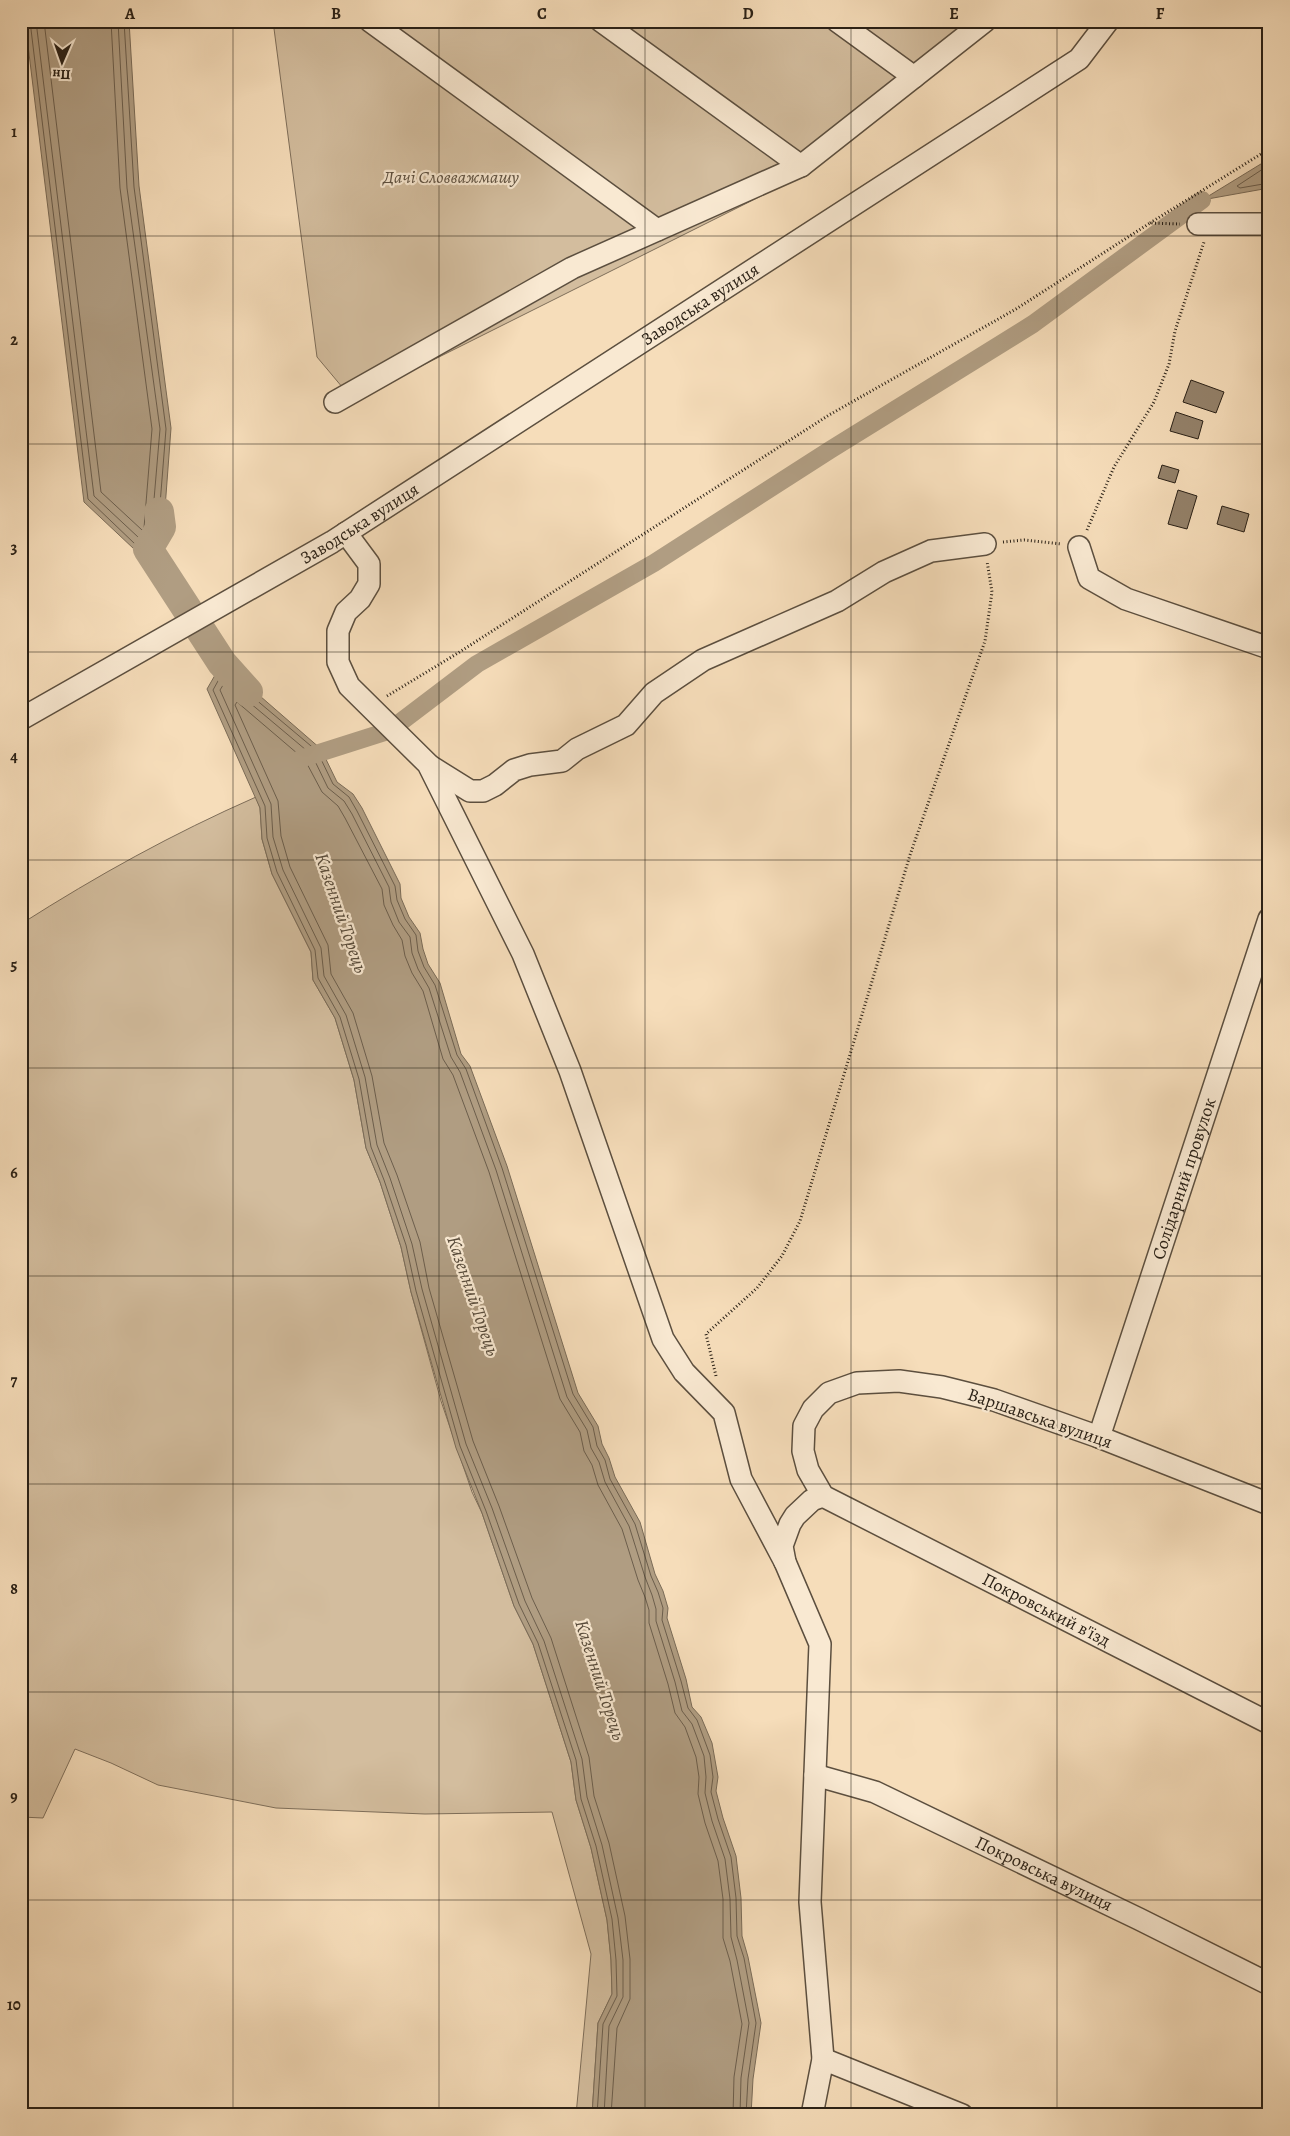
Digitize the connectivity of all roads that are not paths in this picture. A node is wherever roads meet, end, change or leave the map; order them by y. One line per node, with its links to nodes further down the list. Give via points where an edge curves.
1 (370, 21): 10 (street)
2 (601, 21): 7 (street)
3 (837, 21): 6 (street)
4 (985, 21): 6 (street)
5 (1108, 21): 12 (street, Заводська вулиця, via 1079,59)
6 (914, 77): 7 (street)
7 (801, 166): 10 (street)
8 (1195, 224): 9 (street)
9 (1269, 224)
10 (657, 230): 11 (street, via 572,268)
11 (335, 402)
12 (346, 533): 16 (street, Заводська вулиця); 17 (street, via 369,564 369,584 360,599 346,612 338,631 338,662 349,686)
13 (985, 544): 17 (street, via 930,551 884,572 837,601 703,660 654,693 626,725 562,760 514,770 483,791 470,791)
14 (1079, 547): 15 (street, via 1089,578 1126,599)
15 (1269, 648)
16 (21, 718)
17 (428, 764): 22 (street, via 523,954 570,1071 663,1340 684,1372 724,1413 741,1479)
18 (1269, 919): 19 (street, Солідарний провулок)
19 (1099, 1437): 20 (street, Варшавська вулиця, via 994,1400 942,1387 899,1382 857,1383 829,1393 813,1409 804,1426 803,1451 808,1470); 21 (street, Варшавська вулиця)
20 (823, 1496): 22 (street, via 808,1503 790,1524 782,1546); 23 (street, Покровський в'їзд)
21 (1269, 1504)
22 (784, 1562): 24 (street, via 820,1644)
23 (1269, 1723)
24 (815, 1776): 25 (street, Покровська вулиця, via 875,1792); 26 (street, via 810,1902)
25 (1267, 1979)
26 (823, 2059): 27 (street); 28 (street)
27 (812, 2115)
28 (962, 2115)

